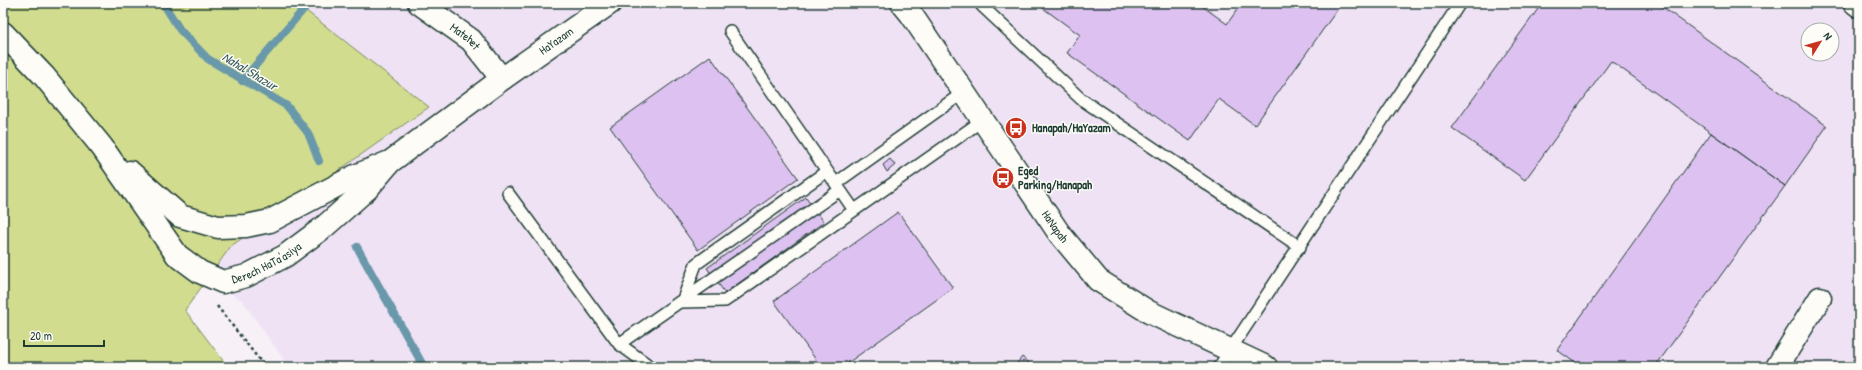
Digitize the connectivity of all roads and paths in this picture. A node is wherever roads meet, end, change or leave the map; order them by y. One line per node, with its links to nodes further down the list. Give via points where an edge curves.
1 (419, 3): 10 (street, Matehet, via 471,40)
2 (610, 3): 10 (street, HaYazam)
3 (1460, 3): 19 (lane)
4 (1854, 3): 7 (street)
5 (907, 6): 11 (street, HaNapah)
6 (982, 6): 19 (lane, via 1081,99)
7 (1859, 6)
8 (730, 31): 15 (lane)
9 (3, 34): 13 (street, Derech HaTa'asiya, via 44,76)
10 (502, 79): 14 (street, Derech HaTa'asiya)
11 (964, 92): 12 (street, HaNapah); 16 (lane)
12 (983, 120): 18 (lane); 24 (street, HaNapah, via 1059,232 1098,280)
13 (102, 147): 14 (street, Derech HaTa'asiya, via 180,216 218,227 246,226 270,221 355,176); 14 (street, Derech HaTa'asiya, via 177,255 200,272 223,282 246,276 285,256 324,228 368,188)
14 (390, 162)
15 (827, 171): 16 (lane); 21 (lane, via 696,264)
16 (838, 187): 18 (lane); 21 (lane)
17 (508, 193): 23 (lane)
18 (854, 210): 21 (lane, via 725,301)
19 (1300, 247): 24 (lane)
20 (1820, 298): 28 (street)
21 (682, 302): 23 (lane)
22 (216, 305): 25 (path)
23 (619, 344): 26 (lane)
24 (1225, 359): 27 (street, HaNapah)
25 (265, 367)
26 (651, 367)
27 (1266, 367)
28 (1777, 367)

